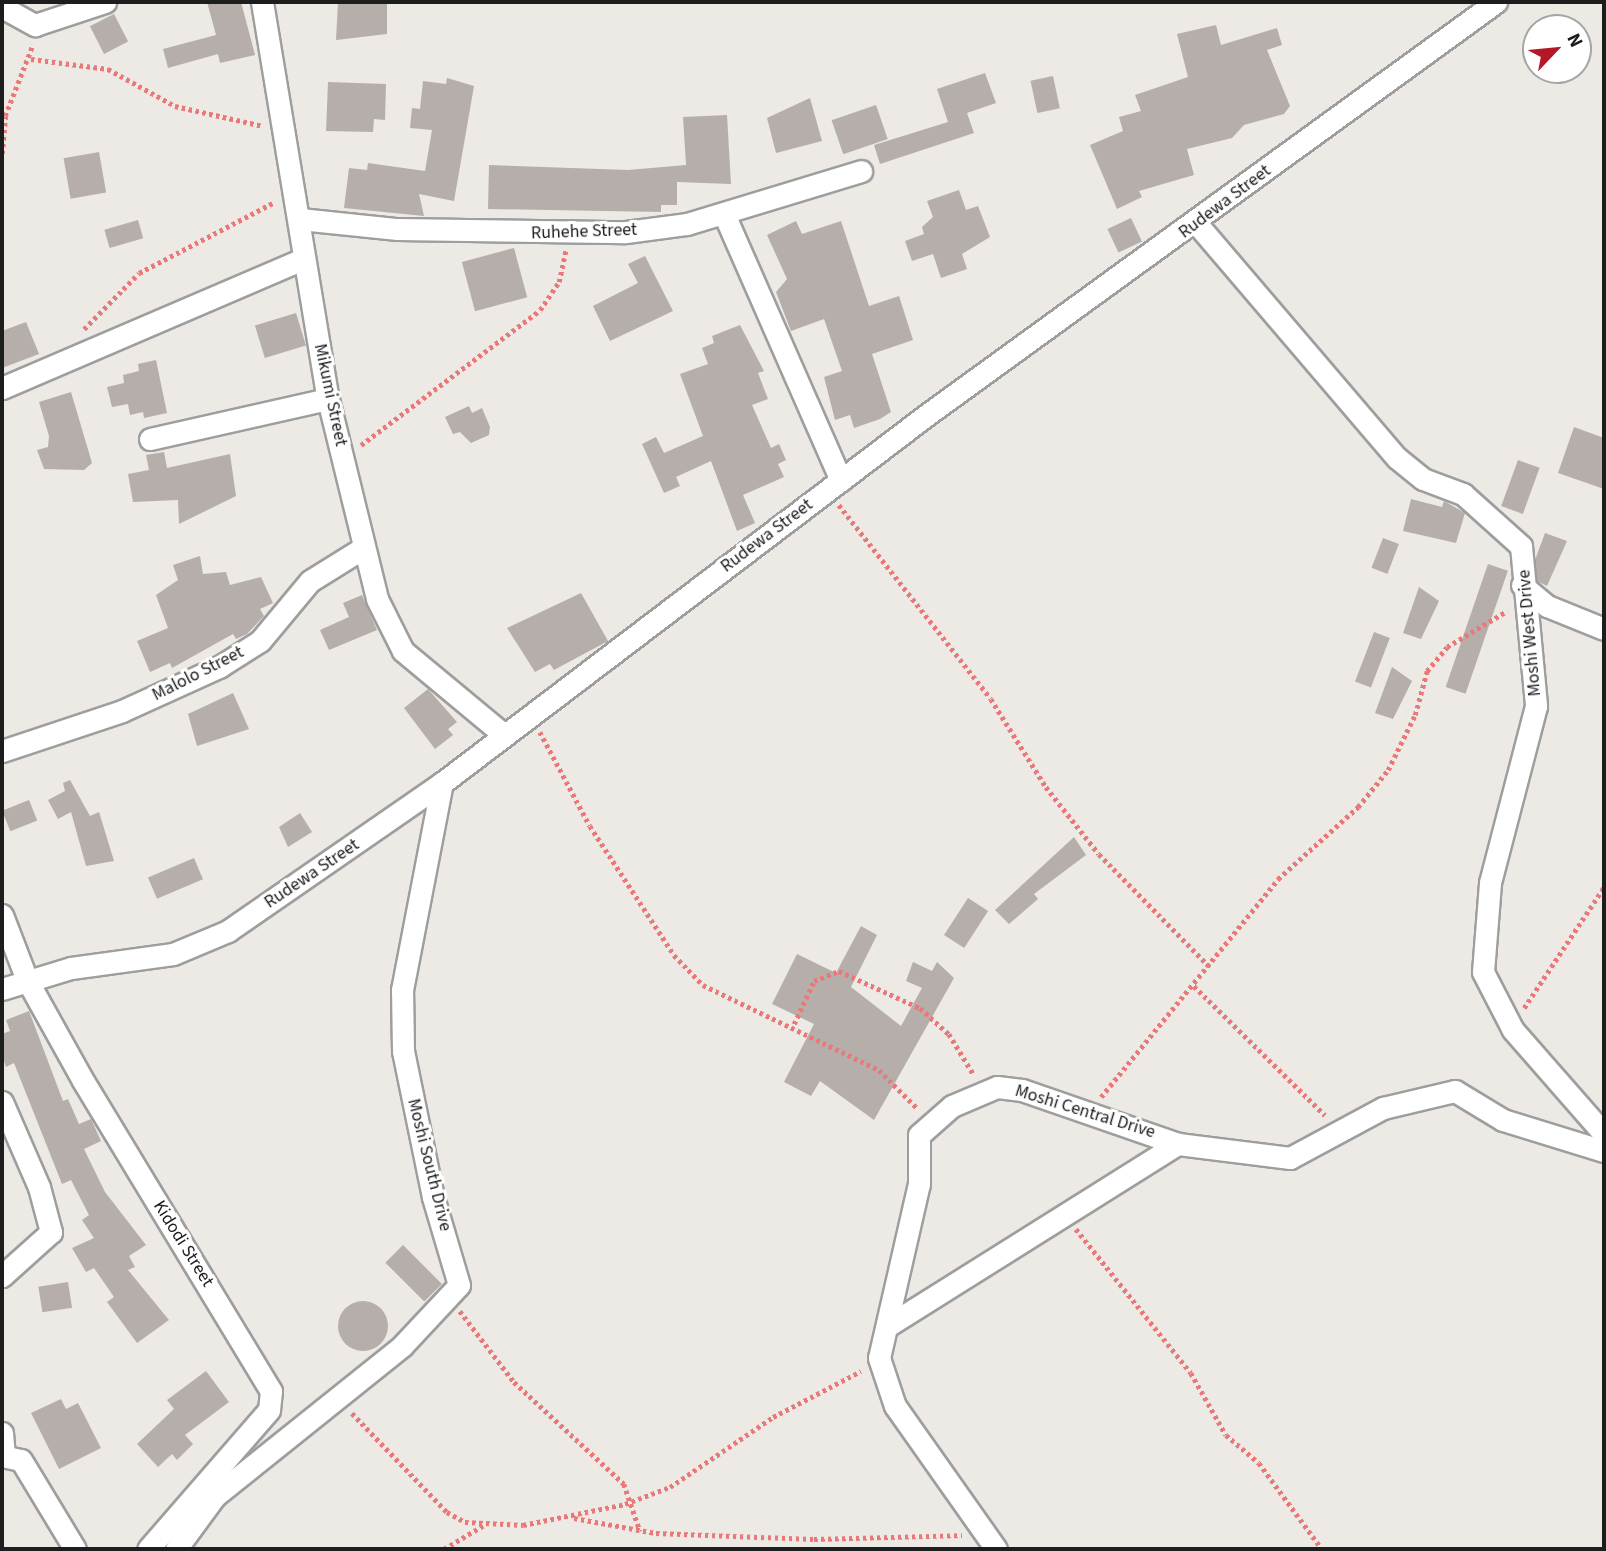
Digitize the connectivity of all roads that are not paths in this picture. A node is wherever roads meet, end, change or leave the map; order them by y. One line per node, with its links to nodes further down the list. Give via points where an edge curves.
1 (105, 2): 4 (street, via 35,26)
2 (262, 2): 7 (street, Mikumi Street)
3 (1496, 2): 8 (street, Rudewa Street)
4 (2, 7)
5 (861, 171): 6 (street, Ruhehe Street)
6 (724, 214): 7 (street, Ruhehe Street, via 687,224 569,235); 13 (street)
7 (300, 219): 9 (street, Mikumi Street)
8 (1197, 224): 13 (street, Rudewa Street); 15 (street, Moshi West Drive, via 1397,458 1423,479 1463,494 1513,534 1524,563)
9 (303, 259): 10 (street); 11 (street, Mikumi Street)
10 (2, 388)
11 (328, 398): 12 (street); 14 (street, Mikumi Street)
12 (150, 439)
13 (834, 485): 17 (street, Rudewa Street)
14 (363, 548): 17 (street, Mikumi Street, via 387,627 403,651); 18 (street, Malolo Street, via 310,581 260,641 219,667 122,711)
15 (1523, 594): 16 (street); 24 (street, Moshi West Drive, via 1536,706 1490,883 1481,947 1489,994 1513,1030)
16 (1604, 629)
17 (504, 735): 19 (street, Rudewa Street)
18 (2, 751)
19 (442, 783): 21 (street, Rudewa Street, via 204,944); 34 (street, Moshi South Drive, via 402,990 403,1051 433,1197 458,1270 452,1298 215,1496)
20 (2, 915): 21 (street, Kidodi Street)
21 (27, 980): 22 (street, Rudewa Street); 33 (street, Kidodi Street, via 271,1391 269,1410)
22 (2, 989)
23 (2, 1101): 27 (street, via 39,1187 51,1232)
24 (1604, 1134)
25 (1178, 1144): 26 (street, Moshi Central Drive, via 1290,1158 1339,1127 1422,1095 1455,1091 1503,1120); 28 (street, via 1067,1218); 28 (street, Moshi Central Drive, via 1022,1090 983,1091 925,1124 919,1184)
26 (1604, 1151)
27 (2, 1276)
28 (889, 1325): 31 (street, via 879,1358 895,1406)
29 (2, 1433): 30 (street)
30 (3, 1456): 32 (street, via 21,1461 37,1481)
31 (990, 1541)
32 (75, 1549)
33 (148, 1549)
34 (177, 1549)

